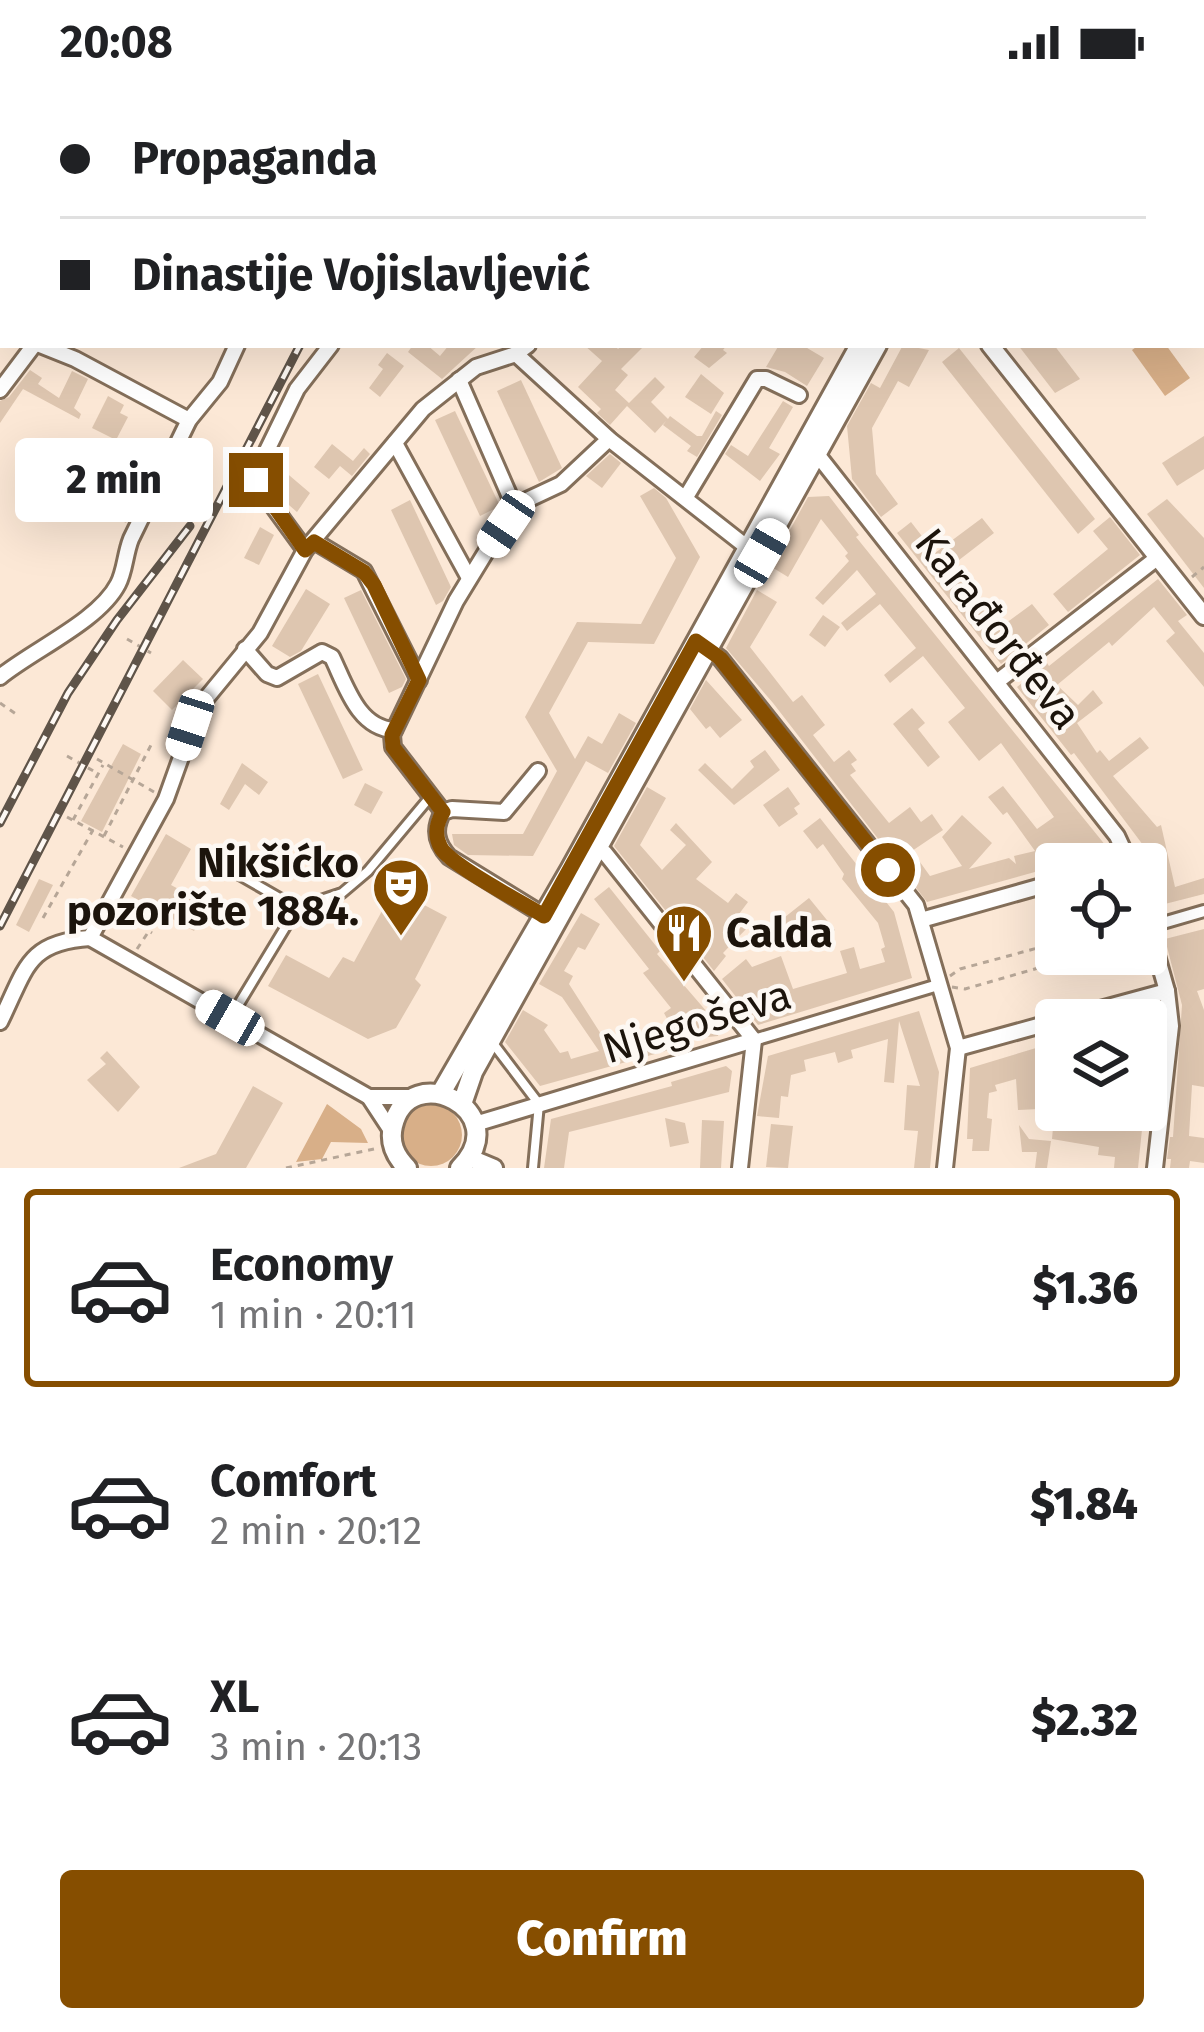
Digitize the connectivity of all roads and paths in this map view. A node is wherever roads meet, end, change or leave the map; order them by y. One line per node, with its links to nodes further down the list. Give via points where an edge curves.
1 (35, 348): 10 (street)
2 (45, 348): 12 (street)
3 (236, 348): 12 (street)
4 (329, 348): 18 (street, via 297,389 256,473)
5 (859, 348): 15 (main road)
6 (875, 348): 15 (main road)
7 (992, 348): 20 (street)
8 (522, 349): 9 (street); 13 (street)
9 (459, 380): 14 (street); 17 (street)
10 (0, 390)
11 (799, 395): 16 (street, via 757,380)
12 (188, 420): 29 (street, via 108,598)
13 (609, 439): 16 (street); 17 (street, via 561,484)
14 (395, 443): 18 (street); 23 (street)
15 (813, 449): 19 (main road); 26 (main road); 31 (street, Karađorđeva)
16 (686, 497): 19 (street)
17 (514, 506): 23 (street)
18 (310, 546): 27 (street); 30 (street, via 364,572)
19 (748, 548): 26 (main road)
20 (1157, 558): 24 (street); 31 (street)
21 (1204, 567): 22 (path)
22 (1192, 577)
23 (469, 578): 30 (street)
24 (1204, 616)
25 (127, 639): 28 (path)
26 (702, 645): 49 (main road); 59 (street)
27 (245, 649): 34 (street, via 277,678 322,652 332,657 368,722); 43 (street, via 199,707)
28 (151, 653)
29 (0, 677)
30 (419, 680): 34 (street)
31 (998, 681): 48 (street, Karađorđeva)
32 (0, 704): 33 (path)
33 (19, 716)
34 (394, 730): 42 (street, via 393,747)
35 (151, 745): 41 (path)
36 (67, 756): 40 (path)
37 (97, 759): 38 (path)
38 (104, 764): 40 (path); 41 (path)
39 (538, 770): 44 (street, via 504,812)
40 (98, 774): 45 (path, via 70,818)
41 (133, 780): 43 (path); 46 (path)
42 (431, 796): 44 (street); 54 (lane, via 342,893)
43 (166, 799): 51 (street)
44 (443, 812): 56 (street, via 437,837 448,857)
45 (92, 830): 46 (path); 57 (path)
46 (104, 836): 47 (path)
47 (110, 840): 50 (path); 51 (path)
48 (1120, 843)
49 (592, 845): 56 (main road); 72 (street); 73 (main road)
50 (105, 849)
51 (136, 854): 61 (street)
52 (215, 861): 54 (lane)
53 (1035, 888): 59 (street)
54 (297, 908): 69 (lane)
55 (1204, 911): 58 (street)
56 (544, 916): 75 (main road)
57 (43, 918)
58 (1167, 918)
59 (921, 920): 66 (street)
60 (152, 933): 63 (path)
61 (90, 938): 63 (street); 70 (street, via 59,940 33,955)
62 (1035, 949): 66 (path, via 959,969)
63 (129, 960): 69 (street)
64 (1035, 969): 66 (path, via 965,989)
65 (1163, 975): 67 (street)
66 (938, 985): 72 (street, Njegoševa); 74 (street)
67 (1167, 991): 68 (street); 90 (street, via 1171,1025)
68 (1138, 999)
69 (230, 1018): 76 (street)
70 (0, 1022)
71 (1035, 1027): 74 (street)
72 (754, 1040): 79 (street, Njegoševa); 88 (street)
73 (491, 1041): 78 (main road); 79 (lane)
74 (958, 1048): 89 (street)
75 (441, 1093): 77 (main road); 78 (main road)
76 (369, 1097): 77 (street); 81 (street)
77 (414, 1097): 81 (main road)
78 (462, 1104): 80 (main road)
79 (539, 1104): 80 (street, Njegoševa); 87 (lane)
80 (475, 1124): 83 (main road)
81 (392, 1132): 84 (main road)
82 (374, 1149): 85 (path)
83 (465, 1163): 86 (street)
84 (403, 1166)
85 (286, 1168)
86 (494, 1168)
87 (533, 1168)
88 (740, 1168)
89 (945, 1168)
90 (1156, 1168)

